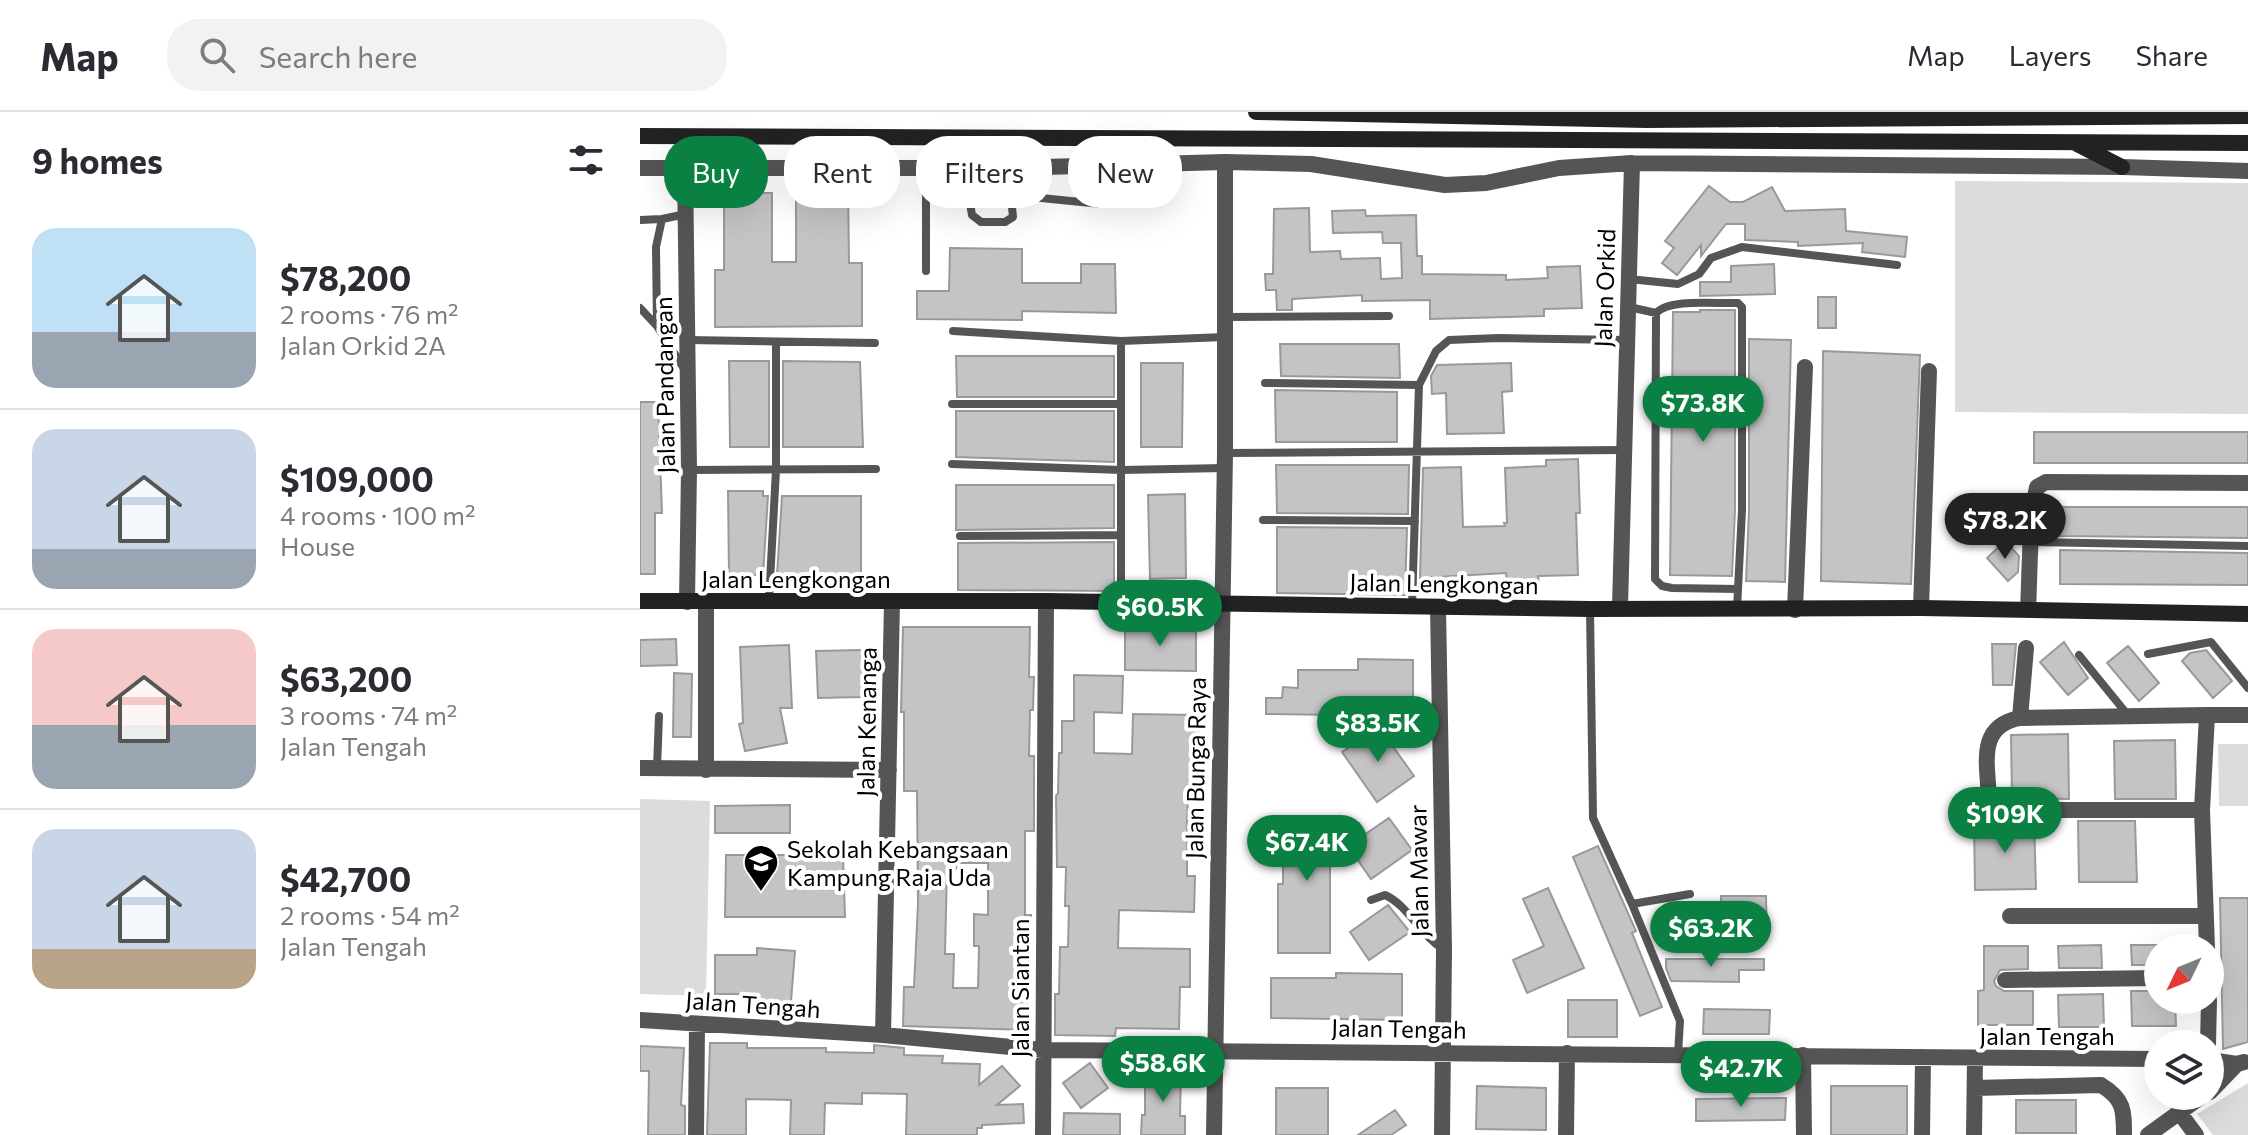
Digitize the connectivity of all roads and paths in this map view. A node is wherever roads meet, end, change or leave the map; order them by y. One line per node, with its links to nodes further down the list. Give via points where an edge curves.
1 (1256, 112): 2 (main road, via 1647,120)
2 (2248, 116)
3 (640, 136): 4 (main road)
4 (2073, 142): 5 (main road); 11 (main road)
5 (2248, 143)
6 (1225, 162): 7 (street, via 1311,164 1445,185); 10 (street); 29 (street, Jalan Bunga Raya)
7 (1632, 163): 11 (street); 24 (street, Jalan Orkid)
8 (664, 167): 12 (street)
9 (768, 167): 13 (street)
10 (1052, 167)
11 (2122, 167): 14 (street)
12 (640, 168)
13 (916, 168)
14 (2248, 171)
15 (686, 208): 19 (street, Jalan Pandangan)
16 (926, 208): 23 (lane)
17 (971, 208): 18 (lane, via 977,221 1010,220)
18 (1013, 208)
19 (686, 214): 20 (lane); 33 (street, Jalan Pandangan)
20 (662, 219): 21 (lane); 30 (lane, via 656,247)
21 (640, 220)
22 (1897, 265): 24 (lane, via 1742,247 1711,258 1699,274 1678,284)
23 (926, 271)
24 (1629, 279): 25 (street, Jalan Orkid)
25 (1629, 307): 27 (lane); 34 (street, Jalan Orkid)
26 (640, 308): 30 (lane)
27 (1656, 313): 60 (lane, via 1655,579 1672,588); 60 (lane, via 1678,304 1742,307)
28 (1389, 316): 29 (lane)
29 (1225, 317): 32 (street, Jalan Bunga Raya)
30 (657, 326): 40 (lane)
31 (953, 331): 35 (lane)
32 (1225, 337): 35 (lane); 47 (street, Jalan Bunga Raya)
33 (688, 340): 36 (lane); 40 (street, Jalan Pandangan)
34 (1626, 340): 42 (lane, via 1449,340 1436,351); 45 (street, Jalan Orkid)
35 (1121, 341): 44 (lane)
36 (776, 342): 37 (lane); 51 (lane)
37 (875, 343)
38 (1805, 367): 75 (street)
39 (1929, 371): 72 (street)
40 (688, 374): 50 (street, Jalan Pandangan)
41 (1265, 383): 42 (lane)
42 (1419, 385): 46 (lane)
43 (952, 404): 44 (lane)
44 (1121, 404): 52 (lane)
45 (1624, 450): 46 (lane); 71 (street, Jalan Orkid)
46 (1418, 452): 47 (lane); 55 (lane)
47 (1225, 461): 52 (lane); 68 (street, Jalan Bunga Raya)
48 (952, 464): 52 (lane)
49 (876, 469): 51 (lane)
50 (689, 470): 51 (lane); 64 (street, Jalan Pandangan)
51 (776, 470): 61 (lane)
52 (1121, 470): 56 (lane)
53 (2248, 483): 58 (street, via 2046,482 2037,487 2034,499)
54 (1263, 520): 55 (lane)
55 (1415, 521): 69 (lane)
56 (1121, 535): 57 (lane); 67 (lane)
57 (960, 536)
58 (2033, 542): 59 (lane); 76 (street)
59 (2248, 546)
60 (1738, 589): 74 (lane)
61 (769, 600): 65 (main road, Jalan Lengkongan); 66 (main road, Jalan Lengkongan)
62 (640, 601): 64 (main road, Jalan Lengkongan)
63 (1046, 601): 65 (main road, Jalan Lengkongan); 67 (main road, Jalan Lengkongan); 104 (street, Jalan Siantan)
64 (687, 602): 66 (main road, Jalan Lengkongan)
65 (892, 602): 89 (street, Jalan Kenanga)
66 (706, 603): 88 (street)
67 (1121, 603): 68 (main road, Jalan Lengkongan)
68 (1221, 603): 69 (main road, Jalan Lengkongan); 103 (street, Jalan Bunga Raya)
69 (1412, 607): 70 (main road, Jalan Lengkongan)
70 (1438, 607): 73 (main road, Jalan Lengkongan); 97 (street, Jalan Mawar)
71 (1620, 607): 73 (main road, Jalan Lengkongan); 74 (main road, Jalan Lengkongan)
72 (1921, 608): 75 (main road, Jalan Lengkongan); 76 (main road, Jalan Lengkongan)
73 (1590, 609): 93 (lane, via 1593,818)
74 (1737, 610): 75 (main road, Jalan Lengkongan)
75 (1795, 610)
76 (2028, 610): 77 (main road, Jalan Lengkongan)
77 (2248, 614)
78 (2026, 648): 86 (street)
79 (2148, 654): 81 (lane, via 2211,642)
80 (2079, 655): 82 (lane)
81 (2248, 688)
82 (2128, 715): 83 (street); 86 (street)
83 (2207, 715): 84 (street); 90 (street)
84 (2248, 715)
85 (659, 716): 87 (lane)
86 (2020, 718): 90 (street, via 1998,726 1988,740 1989,800 2002,807)
87 (648, 768): 88 (street)
88 (706, 770): 89 (street)
89 (889, 770): 102 (street, Jalan Kenanga)
90 (2202, 810): 95 (street)
91 (1690, 894): 93 (lane)
92 (1371, 900): 97 (lane, via 1385,895 1396,900 1420,931)
93 (1632, 904): 107 (lane, via 1680,1021)
94 (2010, 916): 95 (street)
95 (2206, 916): 96 (street)
96 (2207, 934)
97 (1444, 950): 105 (street, Jalan Mawar)
98 (2144, 978): 99 (street)
99 (2005, 980)
100 (640, 1020): 101 (street, Jalan Tengah)
101 (697, 1025): 102 (street, Jalan Tengah); 117 (street)
102 (883, 1035): 104 (street, Jalan Tengah)
103 (1216, 1049): 104 (street, Jalan Tengah); 105 (street, Jalan Tengah); 119 (street, Jalan Bunga Raya)
104 (1043, 1050): 118 (street, Jalan Siantan)
105 (1443, 1052): 106 (street, Jalan Tengah); 120 (street, Jalan Mawar)
106 (1567, 1053): 107 (street, Jalan Tengah); 121 (street)
107 (1678, 1054): 108 (street, Jalan Tengah)
108 (1803, 1055): 109 (street, Jalan Tengah); 122 (street)
109 (1923, 1057): 110 (street, Jalan Tengah); 123 (street)
110 (1975, 1058): 111 (street, Jalan Tengah); 114 (street)
111 (2144, 1059)
112 (2243, 1062): 113 (street)
113 (2224, 1079)
114 (1975, 1088): 124 (street); 125 (street, via 2101,1085 2124,1109)
115 (2182, 1110): 116 (street)
116 (2179, 1112): 126 (street); 127 (street)
117 (696, 1135)
118 (1043, 1135)
119 (1214, 1135)
120 (1442, 1135)
121 (1566, 1135)
122 (1804, 1135)
123 (1922, 1135)
124 (1974, 1135)
125 (2124, 1135)
126 (2148, 1135)
127 (2196, 1135)

